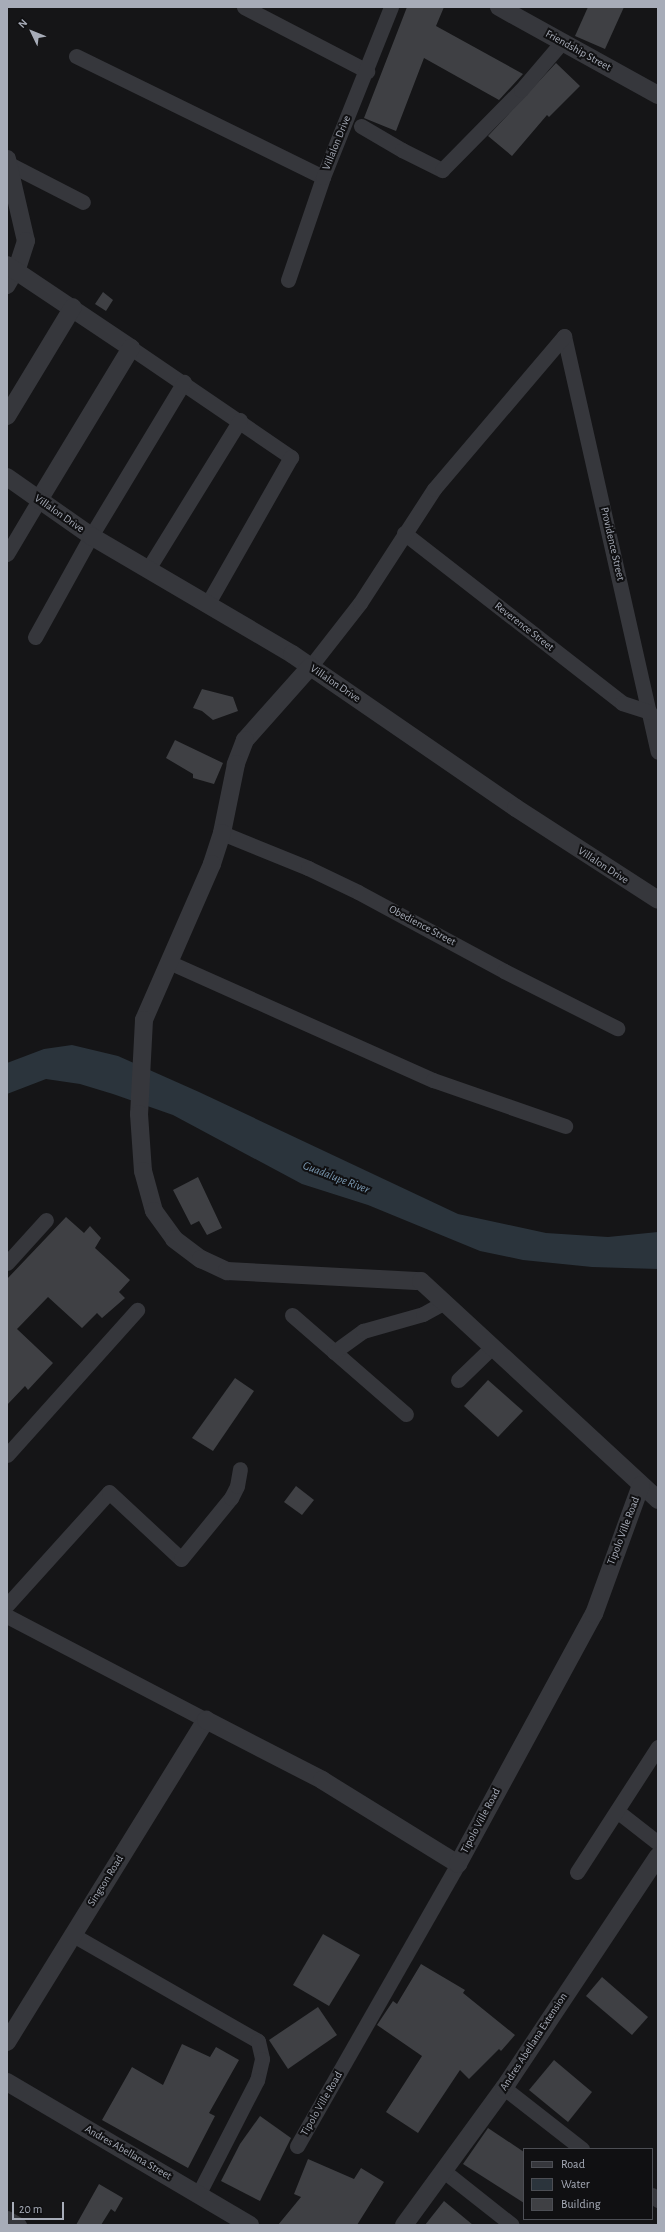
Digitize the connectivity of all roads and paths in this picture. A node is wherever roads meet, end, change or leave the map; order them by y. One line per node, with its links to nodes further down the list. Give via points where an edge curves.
1 (244, 7): 6 (street)
2 (391, 7): 6 (street, Villalon Drive)
3 (499, 7): 4 (street, Friendship Street)
4 (562, 42): 7 (street, Friendship Street); 8 (street, via 521,90 442,170)
5 (76, 56): 10 (street)
6 (367, 71): 10 (street, Villalon Drive)
7 (658, 95)
8 (362, 126)
9 (8, 161): 11 (street); 12 (street, via 26,241)
10 (323, 177): 13 (street, Villalon Drive)
11 (83, 202)
12 (12, 267): 14 (street); 15 (street)
13 (288, 280)
14 (7, 286)
15 (73, 307): 16 (street); 18 (street)
16 (131, 348): 17 (street); 21 (street)
17 (184, 382): 19 (street); 23 (street)
18 (7, 416)
19 (240, 420): 25 (street); 26 (street, via 291,457)
20 (7, 477): 21 (street, Villalon Drive)
21 (39, 500): 23 (street, Villalon Drive); 24 (street)
22 (404, 533): 28 (street, via 360,603); 29 (street, Reverence Street, via 622,703); 29 (street, Providence Street, via 434,489 564,336)
23 (91, 536): 25 (street, Villalon Drive); 27 (street)
24 (7, 554)
25 (148, 569): 26 (street, Villalon Drive)
26 (208, 603): 28 (street, Villalon Drive, via 257,631)
27 (35, 637)
28 (310, 667): 31 (street, via 246,740 236,764); 32 (street, Villalon Drive, via 516,808)
29 (650, 712): 30 (street, Providence Street)
30 (658, 752)
31 (222, 834): 33 (street); 34 (street, Obedience Street, via 308,868 358,892)
32 (658, 900)
33 (170, 963): 35 (street, via 433,1080); 38 (street, via 144,1020 139,1114 143,1171 154,1211 174,1239 201,1259 227,1271 421,1281)
34 (618, 1028)
35 (565, 1126)
36 (46, 1220): 37 (street)
37 (7, 1263)
38 (445, 1302): 41 (street); 42 (street, via 423,1314 362,1331)
39 (137, 1310): 45 (street)
40 (292, 1315): 42 (street)
41 (492, 1347): 43 (street); 47 (street)
42 (334, 1352): 44 (street)
43 (458, 1380)
44 (406, 1414)
45 (7, 1455)
46 (240, 1469): 49 (street, via 237,1486 231,1498 181,1559 109,1492)
47 (641, 1485): 48 (street); 56 (street, Tipolo Ville Road, via 594,1614)
48 (658, 1500)
49 (7, 1605)
50 (7, 1616): 51 (street)
51 (206, 1720): 56 (street, via 322,1780); 58 (street, Singson Road)
52 (658, 1747): 53 (street)
53 (617, 1811): 54 (street); 57 (street)
54 (658, 1843)
55 (658, 1856): 61 (street, Andres Abellana Extension)
56 (458, 1864): 62 (street, Tipolo Ville Road)
57 (577, 1872)
58 (73, 1935): 59 (street, Singson Road); 65 (street, via 258,2041 262,2059 256,2080)
59 (7, 2042)
60 (7, 2082): 65 (street, Andres Abellana Street)
61 (504, 2088): 63 (street); 64 (street, Andres Abellana Extension)
62 (297, 2146)
63 (581, 2148)
64 (445, 2172): 69 (street, Andres Abellana Extension); 70 (street)
65 (198, 2194): 68 (street, Andres Abellana Street)
66 (7, 2218): 67 (street)
67 (19, 2225)
68 (250, 2225)
69 (404, 2225)
70 (512, 2225)

